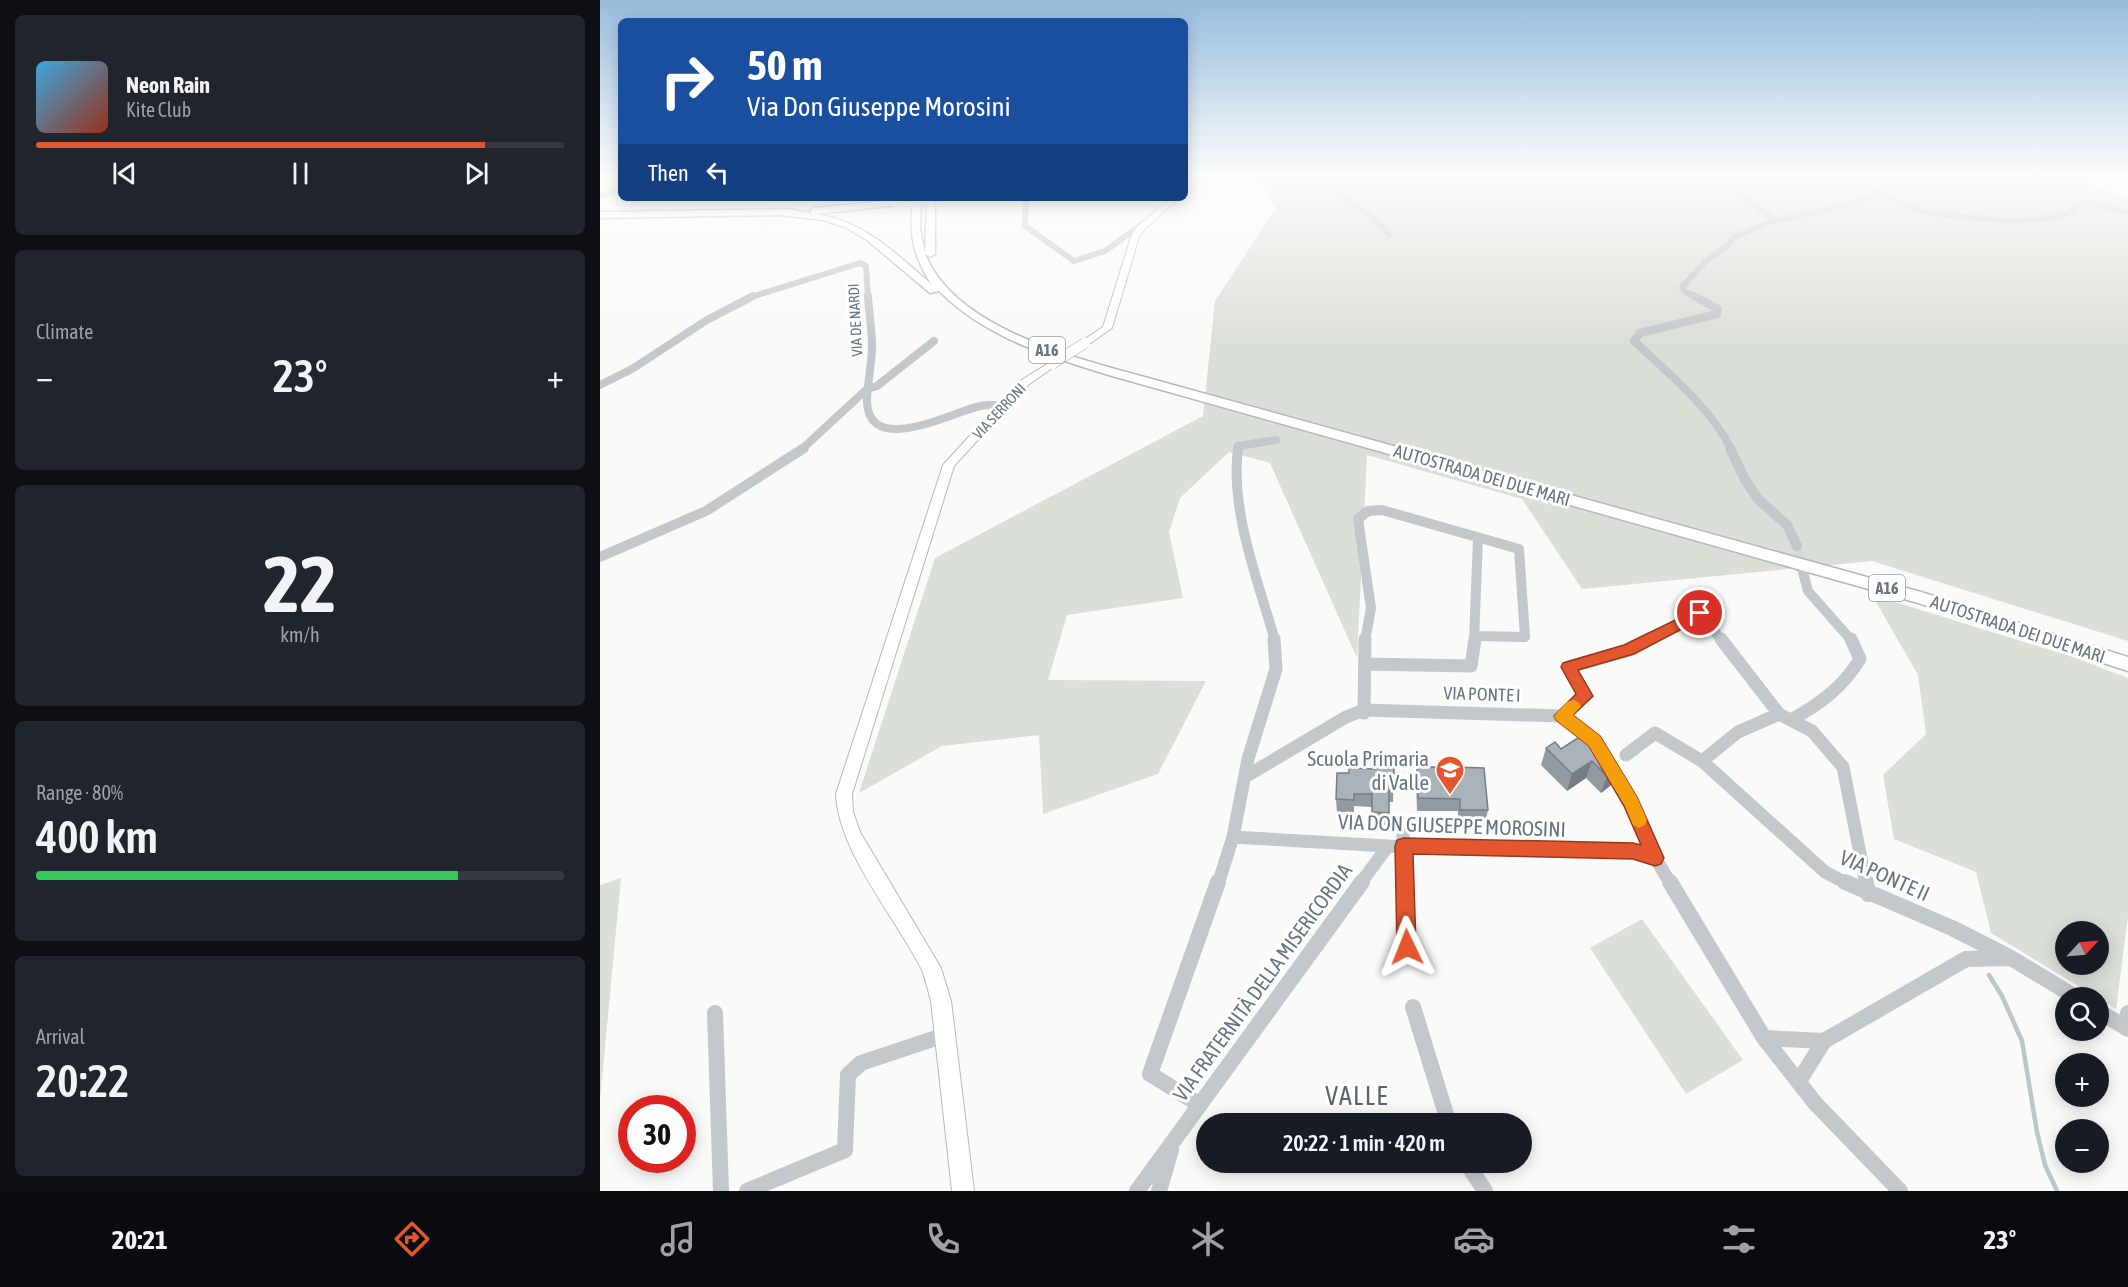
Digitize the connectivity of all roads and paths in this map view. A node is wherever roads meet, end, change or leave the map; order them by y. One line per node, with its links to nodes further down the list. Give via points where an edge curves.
1 (859, 233): 13 (highway, via 984,326 1020,344)
2 (916, 233): 13 (highway, AUTOSTRADA DEI DUE MARI / A16, via 928,272 946,294 997,328)
3 (926, 233): 11 (highway, AUTOSTRADA DEI DUE MARI / A16)
4 (930, 233): 11 (highway)
5 (1034, 233): 6 (street, via 1074,261 1105,251)
6 (1131, 233)
7 (1136, 233): 16 (main road, VIA SERRONI, bridge, via 1107,328 1024,383)
8 (1387, 233): 10 (street)
9 (1746, 233): 21 (street, via 1734,237 1682,287 1718,309 1717,314 1640,333 1634,341 1683,387 1724,435 1744,478 1758,499 1787,525)
10 (1389, 235)
11 (930, 254): 17 (highway, AUTOSTRADA DEI DUE MARI / A16, via 946,280 968,301 1033,337)
12 (934, 341): 15 (street, via 877,386)
13 (1074, 360): 17 (highway, AUTOSTRADA DEI DUE MARI / A16)
14 (600, 385): 15 (street, VIA DE NARDI, via 747,298 860,263 866,266 872,347)
15 (867, 389): 16 (street, VIA DE NARDI, via 871,421 888,430 934,421 978,406); 22 (street, via 794,456 706,511)
16 (1003, 406): 47 (main road, VIA SERRONI, via 949,465 844,794 853,835 931,968 941,1001)
17 (1263, 410): 19 (highway, AUTOSTRADA DEI DUE MARI / A16)
18 (1276, 440): 34 (street, via 1238,446 1235,470 1244,531 1276,646 1276,669)
19 (1644, 516): 25 (highway, AUTOSTRADA DEI DUE MARI / A16, via 1983,606); 27 (highway, AUTOSTRADA DEI DUE MARI / A16)
20 (1478, 538): 24 (street); 24 (street, via 1519,549 1524,637); 26 (street, via 1382,510 1368,512 1358,519 1371,608 1364,644)
21 (1797, 546)
22 (600, 558)
23 (1803, 572): 31 (street, via 1808,591 1850,636 1860,659 1850,677 1821,704)
24 (1475, 636): 26 (street, via 1471,666)
25 (2128, 653)
26 (1366, 664): 28 (street)
27 (2128, 664)
28 (1364, 712): 30 (street, VIA PONTE I); 34 (street, VIA PONTE I, via 1346,717)
29 (1779, 714): 30 (street, via 1700,613 1629,650 1569,667 1585,696); 31 (street); 33 (street, via 1748,724)
30 (1567, 719): 38 (street, via 1595,741 1631,802)
31 (1791, 720): 39 (street, via 1812,731 1843,767)
32 (1626, 755): 33 (street, VIA PONTE II, via 1655,734)
33 (1702, 761): 39 (street, VIA PONTE II, via 1825,872)
34 (1245, 777): 36 (street)
35 (1403, 831): 37 (street)
36 (1233, 837): 37 (street, VIA DON GIUSEPPE MOROSINI); 51 (street, via 1150,1074)
37 (1396, 846): 38 (street, VIA DON GIUSEPPE MOROSINI, via 1633,851); 40 (street); 51 (street, VIA FRATERNITÀ DELLA MISERICORDIA)
38 (1655, 858): 48 (street)
39 (1868, 894): 41 (street, VIA PONTE II, via 1952,928)
40 (1407, 947)
41 (2011, 958): 42 (street, VIA PONTE II); 49 (street, via 1966,959)
42 (2060, 987)
43 (1413, 1007): 52 (street)
44 (715, 1013): 55 (street)
45 (2109, 1016): 46 (street)
46 (2127, 1023)
47 (945, 1035): 56 (street, via 861,1063 848,1075 845,1150); 57 (main road, VIA SERRONI)
48 (1764, 1038): 49 (street); 50 (street)
49 (1824, 1041): 50 (street)
50 (1799, 1082): 62 (street)
51 (1200, 1105): 53 (street, VIA FRATERNITÀ DELLA MISERICORDIA)
52 (1446, 1113)
53 (1173, 1144): 58 (street, VIA FRATERNITÀ DELLA MISERICORDIA); 59 (street, VIA FRATERNITÀ DELLA MISERICORDIA); 60 (street)
54 (1473, 1173): 61 (street)
55 (721, 1191)
56 (747, 1191)
57 (963, 1191)
58 (1137, 1191)
59 (1146, 1191)
60 (1158, 1191)
61 (1485, 1191)
62 (1900, 1191)

